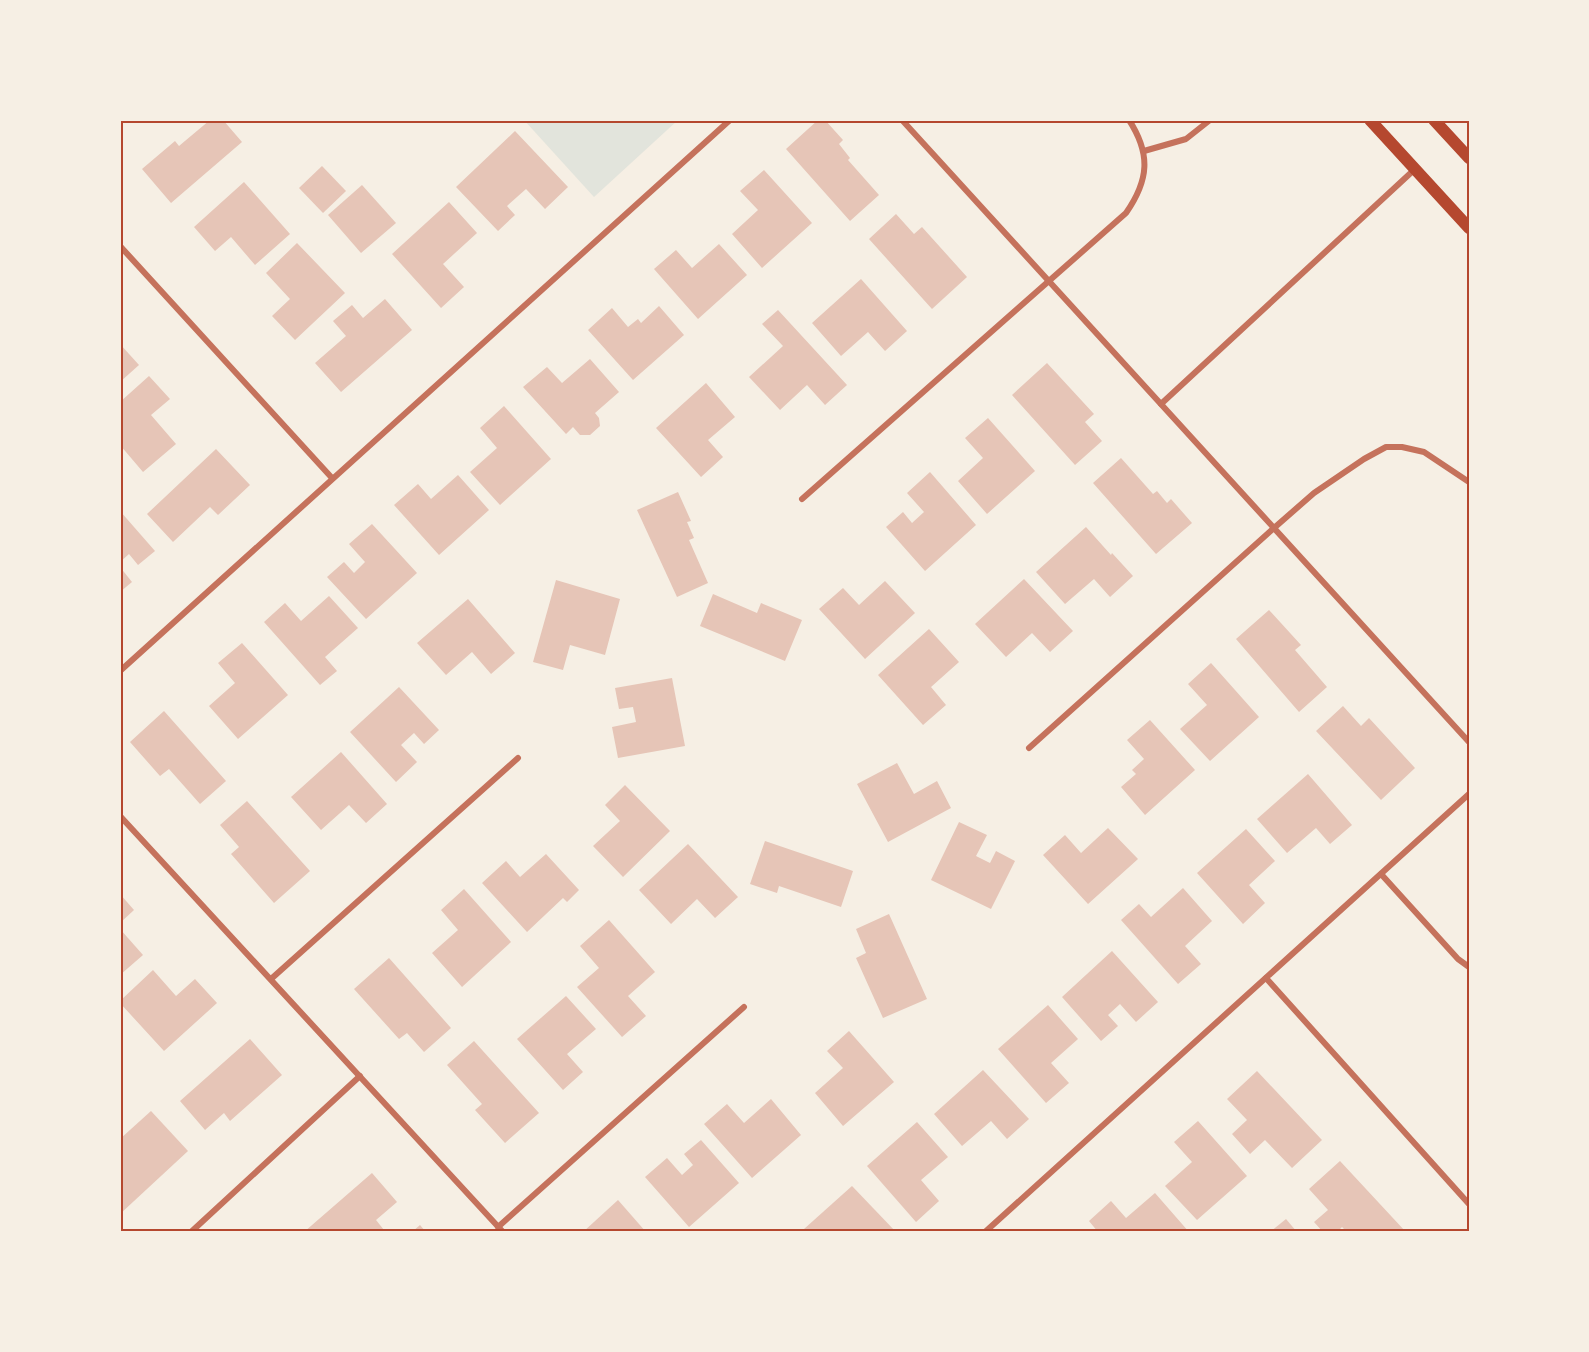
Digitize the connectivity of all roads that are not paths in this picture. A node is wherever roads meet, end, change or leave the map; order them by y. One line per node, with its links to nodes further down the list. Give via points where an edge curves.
1 (730, 120): 14 (street)
2 (902, 120): 12 (street)
3 (1129, 120): 7 (street)
4 (1210, 120): 7 (street, via 1186,139)
5 (1370, 120): 9 (main road)
6 (1434, 120): 8 (main road)
7 (1144, 151): 12 (street, via 1145,176 1139,195 1126,213)
8 (1469, 159)
9 (1415, 169): 10 (main road); 13 (street)
10 (1469, 228)
11 (120, 246): 14 (street)
12 (1049, 282): 13 (street); 16 (street)
13 (1161, 404): 17 (street)
14 (332, 478): 18 (street)
15 (1469, 482): 17 (street, via 1424,452 1386,447 1314,493)
16 (802, 499)
17 (1274, 528): 19 (street); 20 (street)
18 (120, 671)
19 (1469, 742)
20 (1029, 748)
21 (518, 758): 27 (street)
22 (1469, 794): 24 (street)
23 (120, 816): 27 (street)
24 (1381, 874): 25 (street); 26 (street)
25 (1469, 968)
26 (1266, 978): 30 (street); 33 (street)
27 (271, 979): 29 (street)
28 (744, 1007): 31 (street)
29 (360, 1077): 31 (street); 32 (street)
30 (1469, 1204)
31 (500, 1229)
32 (191, 1232)
33 (985, 1232)

